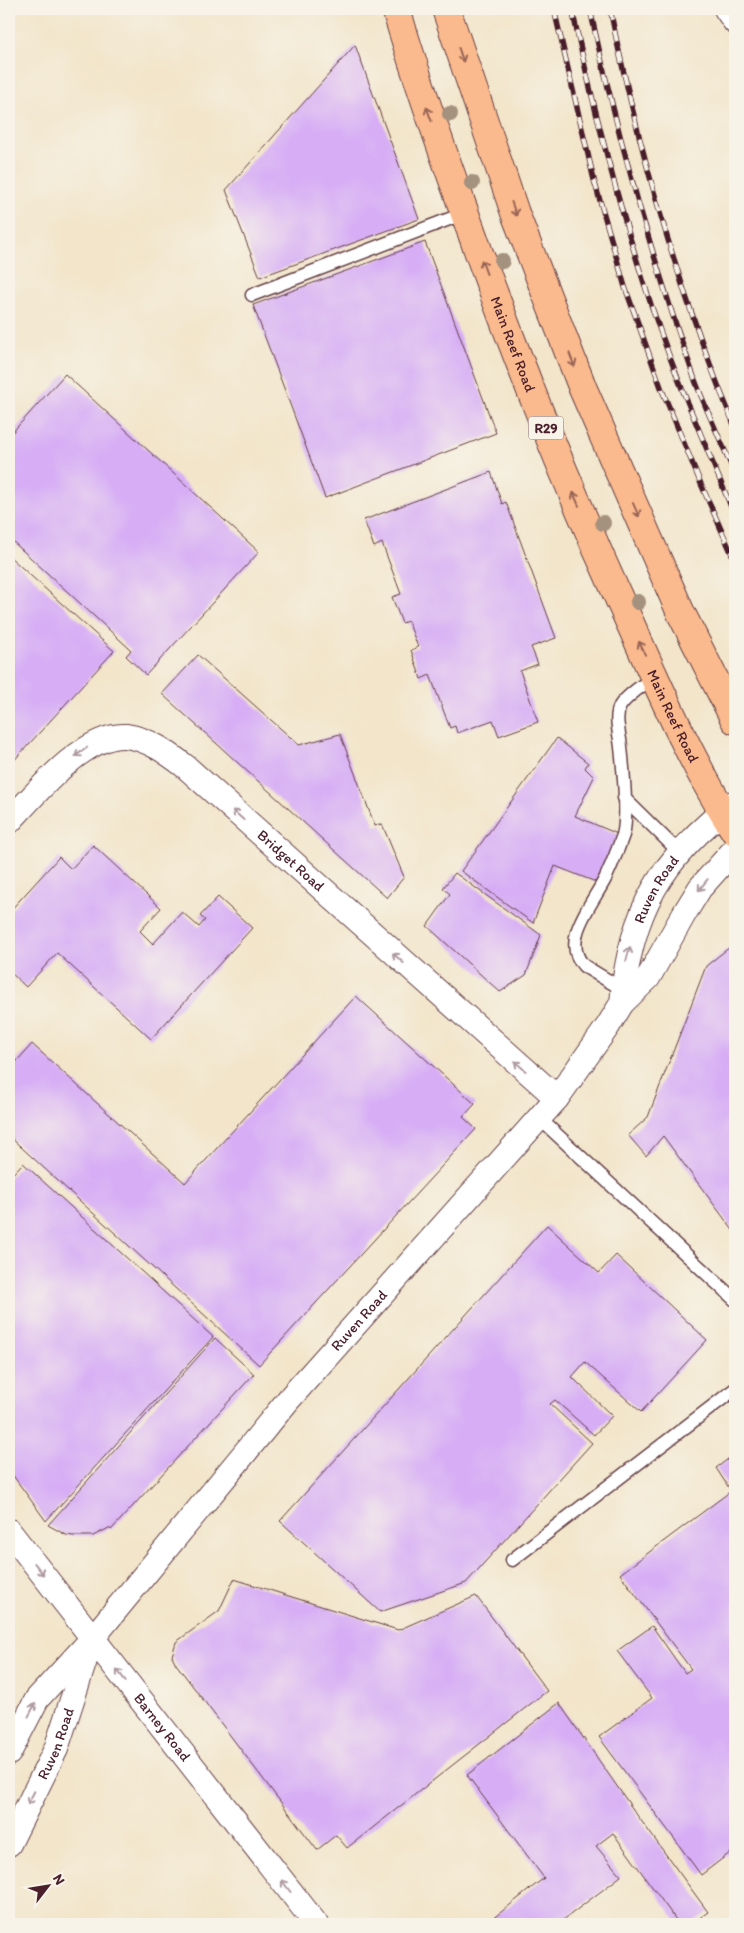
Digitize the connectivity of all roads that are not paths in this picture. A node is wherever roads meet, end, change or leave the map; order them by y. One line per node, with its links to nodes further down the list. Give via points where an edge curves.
1 (396, 9): 5 (main road, Main Reef Road / R29, one-way to 1, via 415,74)
2 (446, 9): 8 (main road, one-way to 8, via 515,212 584,389 680,611)
3 (726, 9): 4 (street)
4 (735, 22)
5 (465, 213): 6 (lane); 7 (main road, Main Reef Road / R29, one-way to 5, via 598,553 530,391)
6 (252, 294)
7 (655, 676): 9 (lane, via 626,698 617,716); 10 (main road, Main Reef Road / R29)
8 (735, 720)
9 (624, 798): 13 (lane); 14 (lane, via 623,833 606,878 577,931 575,943 580,962)
10 (731, 815): 13 (street, Ruven Road, via 693,836)
11 (9, 822): 15 (street, Bridget Road, one-way to 11, via 186,767 154,744 126,736 113,736 95,743 41,787)
12 (735, 849): 14 (street, Ruven Road, one-way to 14, via 700,888 648,978)
13 (680, 853): 14 (street, Ruven Road, one-way to 13, via 626,961 642,910)
14 (626, 996): 15 (street, Ruven Road)
15 (556, 1098): 16 (street, Ruven Road)
16 (539, 1118): 17 (lane); 21 (street, Ruven Road, via 289,1400)
17 (735, 1300)
18 (735, 1389): 20 (lane)
19 (9, 1531): 21 (street, Barney Road, one-way to 21)
20 (512, 1560)
21 (92, 1639): 22 (street, Ruven Road, one-way to 21, via 37,1699); 23 (street, Ruven Road, one-way to 23, via 56,1749); 24 (street, Barney Road, one-way to 21)
22 (9, 1753)
23 (9, 1844)
24 (316, 1924)

